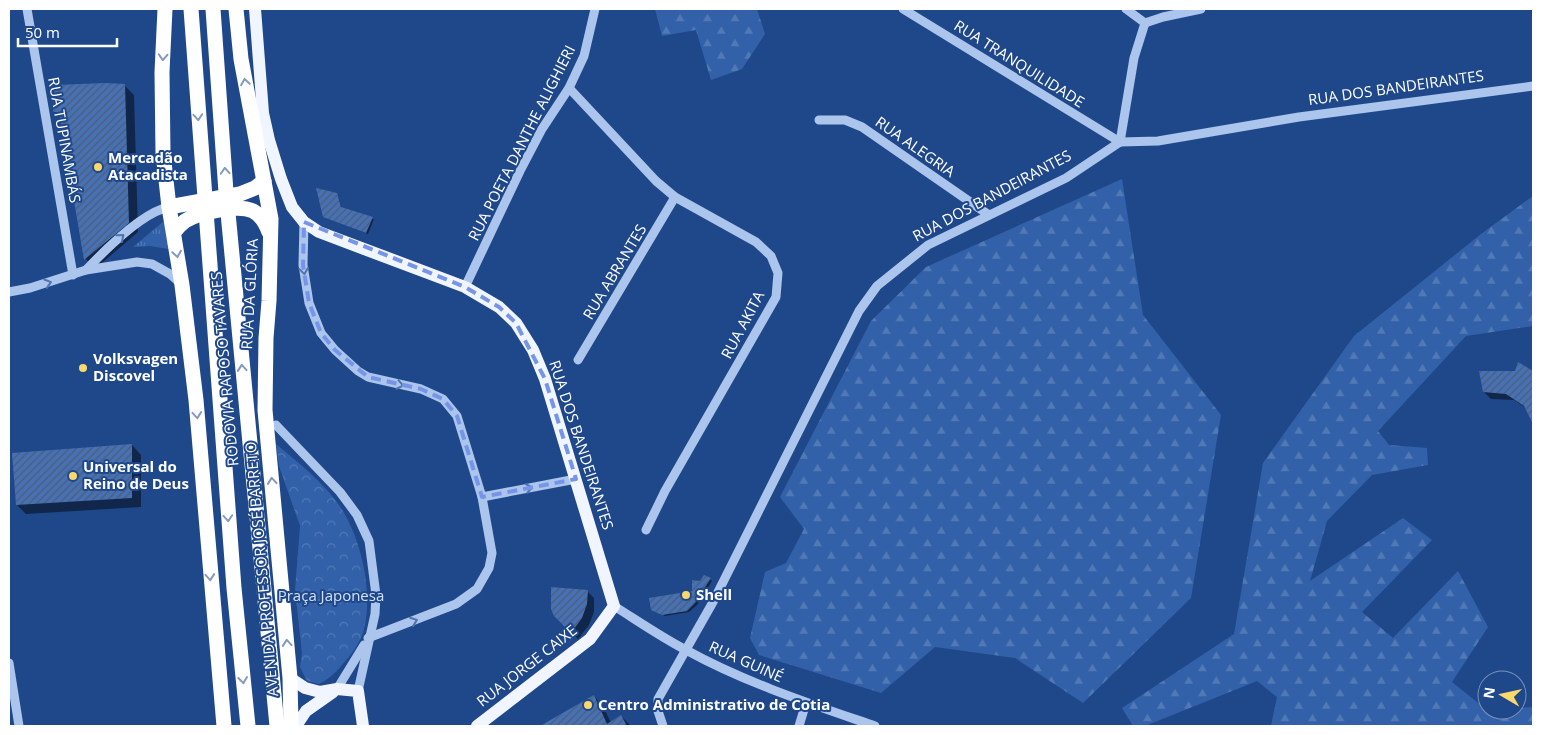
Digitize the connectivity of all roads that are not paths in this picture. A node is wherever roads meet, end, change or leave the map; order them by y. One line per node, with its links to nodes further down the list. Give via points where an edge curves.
1 (27, 9): 26 (street, RUA TUPINAMBÁS)
2 (165, 9): 16 (highway, one-way to 16, via 162,120)
3 (191, 9): 46 (highway, RODOVIA RAPOSO TAVARES, one-way to 46, via 234,588)
4 (213, 9): 47 (highway, RODOVIA RAPOSO TAVARES, one-way to 4, via 226,192)
5 (236, 9): 17 (highway, RUA DA GLÓRIA, one-way to 5, via 243,68)
6 (255, 9): 22 (main road, via 267,131 283,186 292,207)
7 (594, 9): 13 (street, RUA POETA DANTHE ALIGHIERI, via 584,56)
8 (903, 9): 15 (street, RUA TRANQUILIDADE)
9 (1126, 9): 11 (street)
10 (1201, 9): 11 (street)
11 (1145, 23): 15 (street, via 1134,58)
12 (1533, 86): 15 (street, RUA DOS BANDEIRANTES, via 1299,117 1158,141)
13 (569, 88): 18 (street, RUA AKITA); 28 (street, RUA POETA DANTHE ALIGHIERI, via 520,171)
14 (819, 120): 21 (street, RUA ALEGRIA, via 845,120 862,127)
15 (1120, 142): 21 (street, RUA DOS BANDEIRANTES, via 1066,178)
16 (166, 181): 19 (highway, via 182,195); 20 (highway)
17 (264, 181): 19 (highway, via 240,194); 24 (highway, RUA DA GLÓRIA)
18 (675, 197): 30 (street, RUA ABRANTES); 35 (street, RUA AKITA, via 756,242 771,256 778,272 776,296)
19 (196, 201): 20 (highway)
20 (169, 207): 23 (highway); 25 (street, one-way to 20, via 148,216)
21 (988, 215): 38 (street, RUA DOS BANDEIRANTES, via 928,245 877,286 859,311)
22 (304, 222): 28 (main road, RUA DOS BANDEIRANTES, via 318,232); 34 (street, one-way to 34, via 303,266 310,303 322,333 335,350 368,377 421,389 443,399 456,416)
23 (174, 232): 24 (highway, via 191,218 222,209 243,208 259,215); 27 (highway, one-way to 27)
24 (271, 236): 31 (highway, RUA DA GLÓRIA)
25 (86, 270): 26 (street); 27 (street, via 137,262 152,264)
26 (73, 275): 29 (street, one-way to 26)
27 (182, 285): 45 (highway, one-way to 45, via 196,400)
28 (465, 288): 33 (main road, RUA DOS BANDEIRANTES, via 499,306 516,323 532,350 545,379)
29 (9, 292)
30 (578, 360)
31 (265, 410): 40 (highway, AVENIDA PROFESSOR JOSÉ BARRETO, one-way to 31)
32 (276, 425): 37 (street, via 340,492 357,515 369,541 376,595)
33 (576, 479): 34 (street, one-way to 33); 36 (main road, RUA DOS BANDEIRANTES)
34 (482, 496): 37 (street, one-way to 34, via 456,604 477,589 490,568 492,553)
35 (646, 530)
36 (614, 606): 38 (street, RUA GUINÉ); 51 (main road, RUA JORGE CAIXE, via 590,640)
37 (368, 638): 41 (street); 42 (street)
38 (686, 650): 43 (street, RUA GUINÉ, via 741,677); 52 (street, RUA DOS BANDEIRANTES, via 658,699)
39 (9, 663): 44 (street)
40 (290, 678): 41 (main road, via 305,688 320,692); 48 (highway, AVENIDA PROFESSOR JOSÉ BARRETO)
41 (337, 689): 42 (main road); 49 (main road, via 306,711)
42 (358, 691): 50 (main road)
43 (806, 702): 53 (street); 54 (street, RUA GUINÉ)
44 (18, 726)
45 (224, 726)
46 (248, 726)
47 (277, 726)
48 (291, 726)
49 (296, 726)
50 (363, 726)
51 (477, 726)
52 (663, 726)
53 (799, 726)
54 (875, 726)

